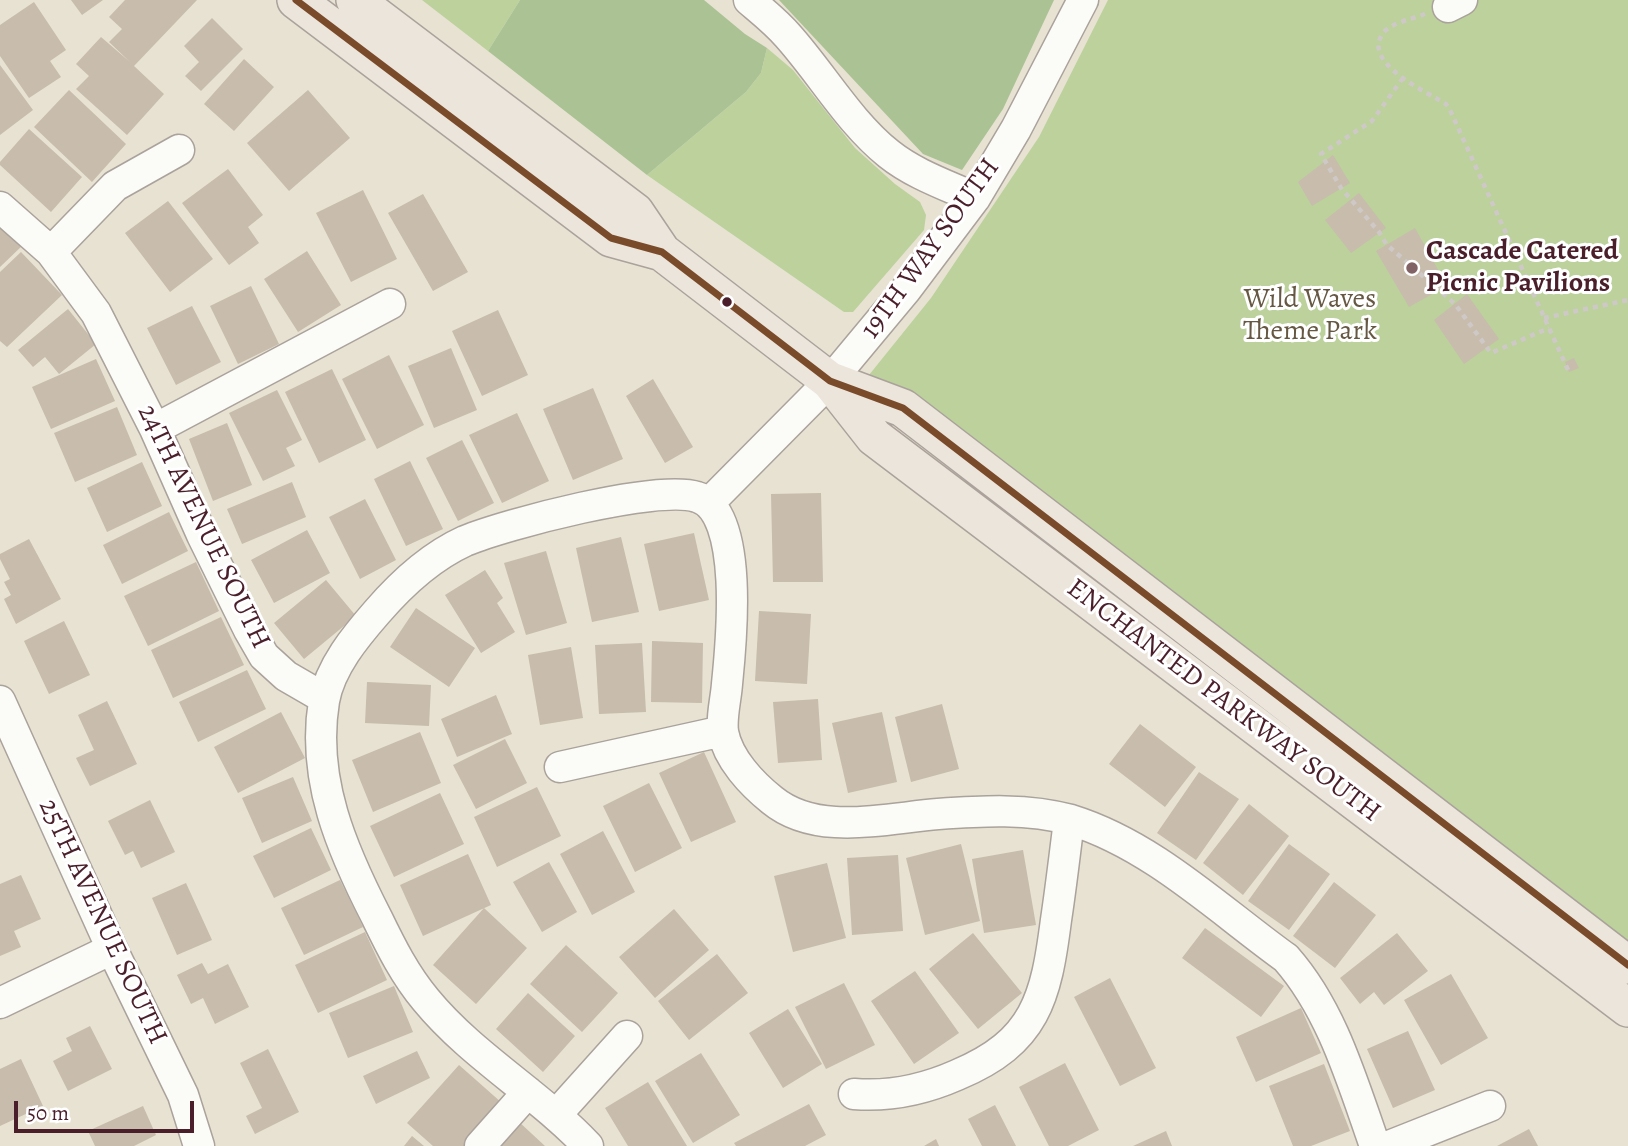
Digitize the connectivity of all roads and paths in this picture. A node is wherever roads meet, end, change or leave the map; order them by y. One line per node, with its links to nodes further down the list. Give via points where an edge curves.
1 (296, 0): 11 (main road, ENCHANTED PARKWAY SOUTH, via 611,238)
2 (355, 0): 11 (main road, ENCHANTED PARKWAY SOUTH, via 635,212)
3 (748, 0): 8 (street, via 789,36 888,153 909,168)
4 (1083, 0): 8 (street, 19TH WAY SOUTH)
5 (1455, 3): 6 (path, via 1385,31 1380,53 1387,66)
6 (1403, 78): 14 (path, via 1446,103); 15 (path, via 1372,121 1321,154 1387,245 1455,304 1491,353)
7 (179, 150): 10 (street, via 115,186)
8 (975, 198): 17 (street, 19TH WAY SOUTH)
9 (0, 207): 10 (street, 24TH AVENUE SOUTH)
10 (51, 252): 18 (street, 24TH AVENUE SOUTH, via 96,313)
11 (662, 252): 17 (main road, ENCHANTED PARKWAY SOUTH)
12 (1628, 300): 14 (path)
13 (390, 304): 18 (street)
14 (1544, 318): 15 (path)
15 (1549, 328): 16 (path)
16 (1569, 372)
17 (830, 380): 19 (street, 19TH WAY SOUTH); 26 (main road, ENCHANTED PARKWAY SOUTH, via 903,408); 28 (main road, ENCHANTED PARKWAY SOUTH, via 874,437)
18 (155, 429): 20 (street, 24TH AVENUE SOUTH, via 257,644 276,669)
19 (709, 503): 20 (street, via 684,495 612,503 534,519 461,543 417,570 395,591 351,643); 22 (street, via 723,526 730,582 731,638)
20 (324, 698): 30 (street, via 322,756 329,807 380,925 431,1006)
21 (0, 701): 25 (street, 25TH AVENUE SOUTH)
22 (723, 731): 23 (street); 24 (street, via 753,784 784,809 810,818 862,821 1021,811)
23 (560, 767)
24 (1069, 820): 31 (street, via 1046,982 1036,1011 1021,1032 981,1064 931,1086 897,1094); 37 (street, via 1156,861 1286,958 1330,1028)
25 (112, 949): 27 (street); 34 (street, 25TH AVENUE SOUTH, via 183,1096)
26 (1628, 965)
27 (0, 1003)
28 (1628, 1008)
29 (627, 1037): 33 (street)
30 (528, 1092): 33 (street); 35 (street)
31 (854, 1094)
32 (1490, 1106): 38 (street)
33 (556, 1115): 36 (street)
34 (199, 1146)
35 (480, 1146)
36 (588, 1146)
37 (1375, 1146)
38 (1389, 1146)

